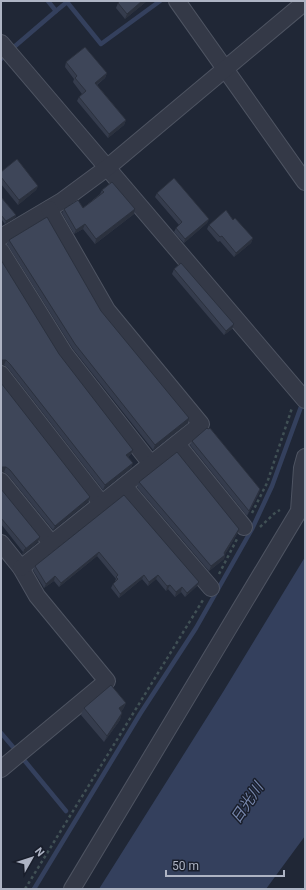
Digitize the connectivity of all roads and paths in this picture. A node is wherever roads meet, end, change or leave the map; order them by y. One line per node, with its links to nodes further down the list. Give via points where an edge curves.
1 (177, 1): 4 (street)
2 (304, 4): 4 (street)
3 (1, 43): 5 (street)
4 (225, 69): 5 (street); 6 (street)
5 (108, 167): 7 (street); 11 (street)
6 (305, 182)
7 (49, 209): 8 (street); 12 (street, via 107,310 201,424)
8 (1, 237)
9 (1, 251): 14 (street, via 65,354)
10 (1, 374): 17 (street)
11 (301, 396): 19 (path, via 267,483 248,522)
12 (177, 444): 14 (street); 19 (street)
13 (305, 457): 18 (street)
14 (151, 464): 16 (street)
15 (1, 481): 21 (street)
16 (124, 486): 17 (street); 23 (street)
17 (102, 504): 21 (street)
18 (300, 507): 19 (path, via 286,507); 26 (street)
19 (251, 528): 23 (path)
20 (1, 543): 22 (street)
21 (52, 544): 22 (street)
22 (22, 568): 24 (street, via 37,596 107,681)
23 (211, 588): 25 (path)
24 (1, 769)
25 (25, 889)
26 (72, 889)

